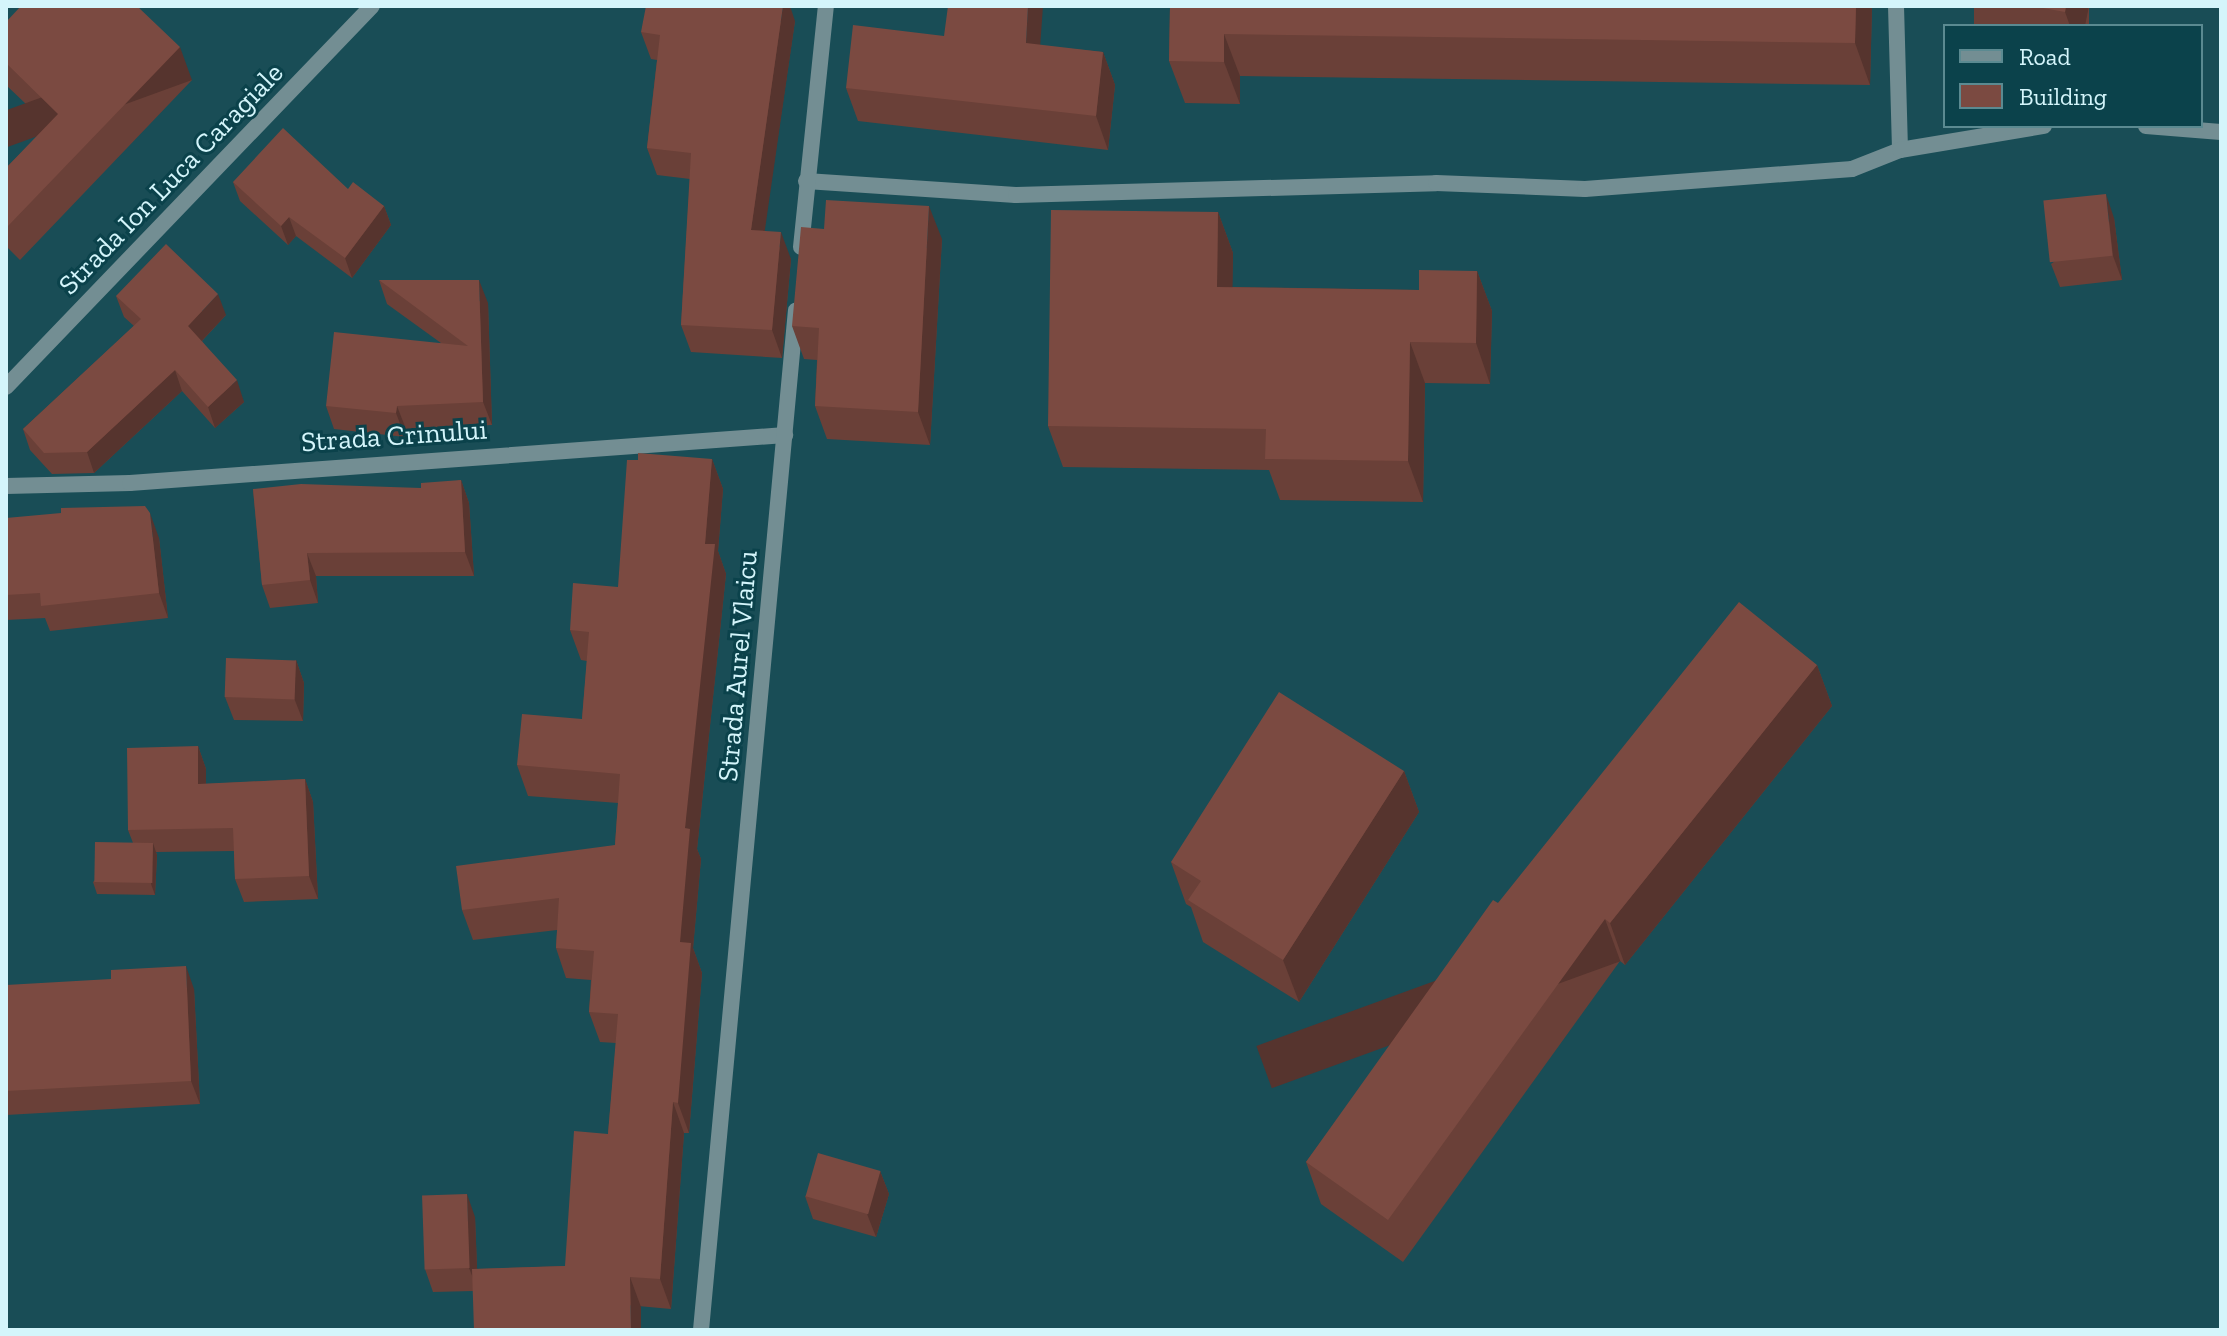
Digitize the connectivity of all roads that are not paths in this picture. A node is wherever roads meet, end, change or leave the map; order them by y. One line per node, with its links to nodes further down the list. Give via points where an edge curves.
1 (372, 6): 11 (street, Strada Ion Luca Caragiale)
2 (826, 6): 8 (street)
3 (1896, 6): 7 (street)
4 (2032, 128): 7 (street)
5 (2171, 128): 6 (street)
6 (2221, 132)
7 (1900, 150): 8 (street, via 1852,169 1585,189 1436,183 1016,195)
8 (806, 181): 9 (street)
9 (800, 260)
10 (797, 292): 12 (street, Strada Aurel Vlaicu)
11 (6, 387)
12 (785, 435): 13 (street, Strada Crinului, via 130,483); 14 (street, Strada Aurel Vlaicu)
13 (6, 486)
14 (701, 1330)

